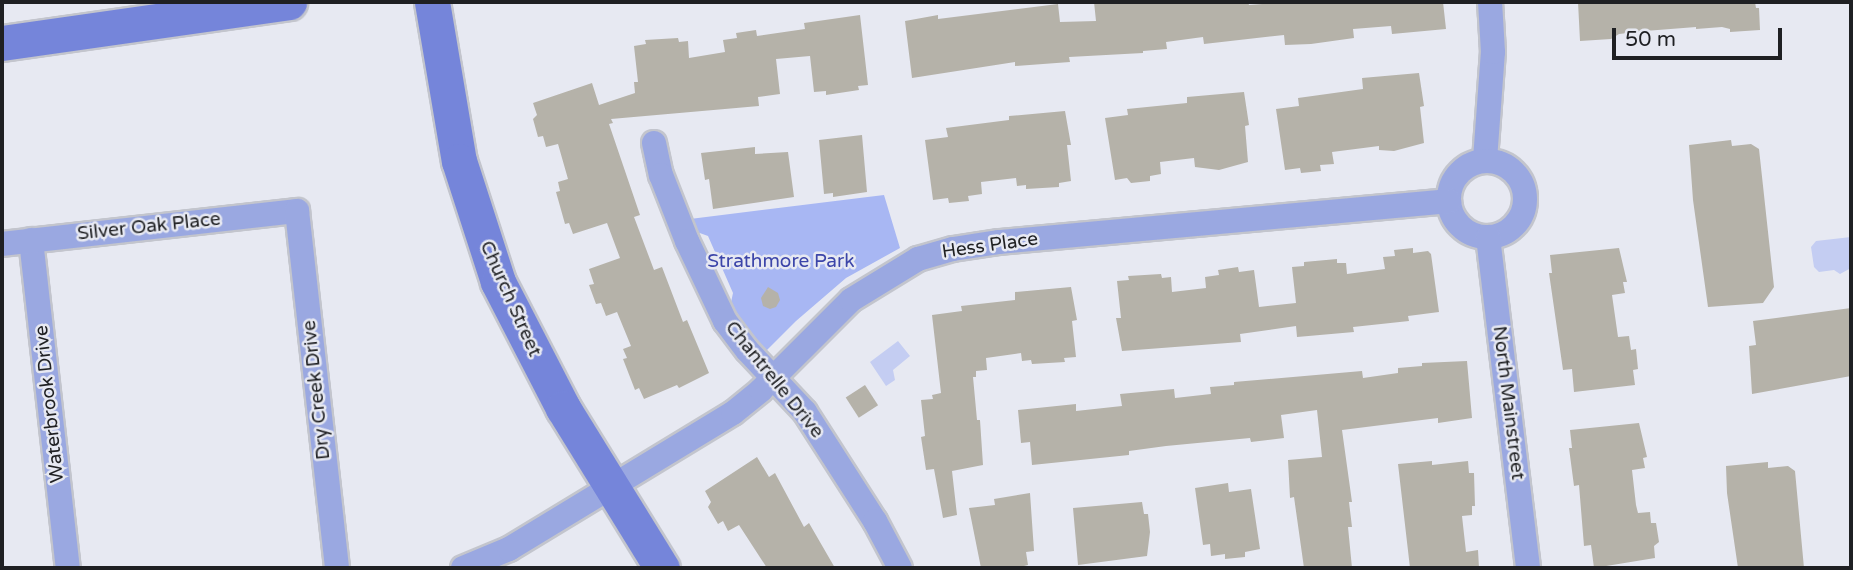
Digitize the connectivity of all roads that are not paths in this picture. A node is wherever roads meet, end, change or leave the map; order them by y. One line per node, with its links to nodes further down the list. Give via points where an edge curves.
1 (289, 2): 4 (main road)
2 (432, 2): 13 (main road, Church Street, via 458,161 484,244 531,349)
3 (1490, 2): 6 (street, via 1493,52)
4 (2, 43)
5 (654, 143): 12 (street, Chantrelle Drive, via 669,196 712,297 735,335)
6 (1485, 160): 7 (street, via 1465,168); 9 (street, via 1507,166 1524,194 1524,207 1511,228)
7 (1448, 201): 9 (street, via 1465,230); 12 (street, Hess Place, via 999,242 941,252 903,267 859,294)
8 (296, 211): 10 (street, Silver Oak Place); 15 (street, Dry Creek Drive)
9 (1488, 237): 19 (street, North Mainstreet)
10 (32, 240): 11 (street, Silver Oak Place); 14 (street, Waterbrook Drive)
11 (2, 243)
12 (775, 377): 13 (street, Hess Place, via 733,413); 18 (street, Chantrelle Drive, via 821,436)
13 (611, 486): 16 (street, Hess Place, via 509,549); 17 (main road, Church Street)
14 (68, 568)
15 (337, 568)
16 (463, 568)
17 (662, 568)
18 (900, 568)
19 (1528, 568)

